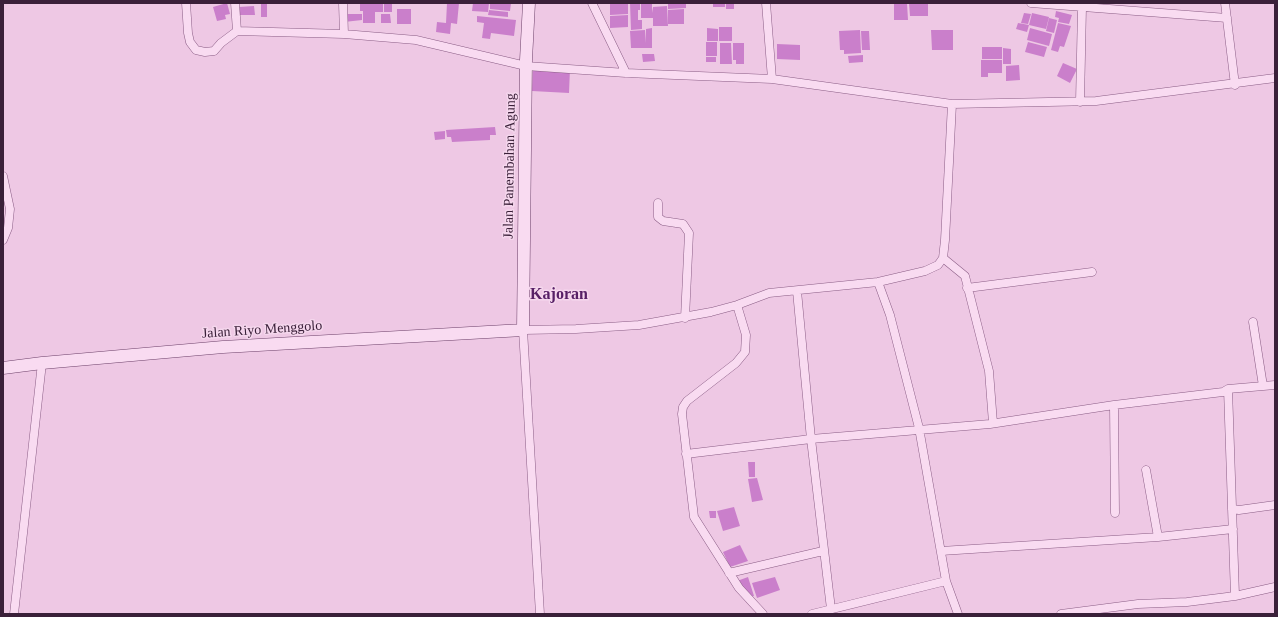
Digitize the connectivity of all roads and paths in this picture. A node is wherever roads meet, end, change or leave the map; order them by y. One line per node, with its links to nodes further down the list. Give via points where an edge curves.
1 (186, 3): 12 (street, via 188,33 190,42 196,50 214,51)
2 (236, 3): 12 (street)
3 (343, 3): 13 (street)
4 (529, 3): 14 (street, Jalan Panembahan Agung)
5 (592, 3): 15 (street)
6 (766, 3): 16 (street)
7 (1031, 3): 10 (street)
8 (1225, 3): 11 (street)
9 (1093, 5): 10 (street); 11 (street)
10 (1082, 7): 19 (street)
11 (1227, 18): 18 (street)
12 (237, 31): 13 (street)
13 (344, 34): 14 (street, via 416,40)
14 (526, 58): 15 (street); 32 (street, Jalan Panembahan Agung)
15 (626, 73): 16 (street)
16 (772, 78): 20 (street)
17 (1275, 78): 18 (street)
18 (1234, 81): 19 (street)
19 (1080, 102): 20 (street)
20 (952, 106): 24 (street)
21 (3, 176): 23 (street, via 10,209 8,228)
22 (658, 203): 30 (street, via 658,217 663,221 683,224 689,233)
23 (3, 240)
24 (943, 258): 26 (street, via 938,265 925,271); 27 (street, via 964,274)
25 (1092, 272): 27 (street)
26 (878, 282): 28 (street); 40 (street, via 890,316)
27 (967, 288): 39 (street, via 988,371)
28 (797, 291): 29 (street, via 759,296); 41 (street)
29 (737, 305): 30 (street); 42 (street, via 746,338 745,352 736,363 684,404 682,414)
30 (685, 318): 32 (street, via 639,325)
31 (1253, 322): 36 (street)
32 (523, 330): 33 (street, Jalan Riyo Menggolo, via 224,347); 58 (street)
33 (42, 363): 34 (street, Jalan Riyo Menggolo); 57 (street)
34 (3, 368)
35 (1275, 384): 36 (street)
36 (1263, 386): 37 (street)
37 (1228, 389): 38 (street, via 1223,392); 45 (street)
38 (1114, 405): 39 (street); 46 (street)
39 (993, 423): 40 (street)
40 (919, 428): 41 (street); 50 (street)
41 (810, 439): 42 (street); 49 (street)
42 (686, 454): 51 (street, via 694,517)
43 (1146, 470): 48 (street)
44 (1275, 505): 45 (street)
45 (1232, 509): 47 (street)
46 (1114, 513)
47 (1233, 529): 48 (street); 54 (street)
48 (1158, 537): 50 (street)
49 (823, 551): 51 (street); 55 (street)
50 (941, 551): 52 (street)
51 (729, 573): 59 (street)
52 (946, 581): 55 (street); 61 (street)
53 (1275, 587): 54 (street)
54 (1235, 596): 56 (street, via 1138,604)
55 (831, 609): 60 (street)
56 (1091, 612): 62 (street)
57 (14, 614)
58 (540, 614)
59 (763, 614)
60 (812, 614)
61 (958, 614)
62 (1061, 614)

